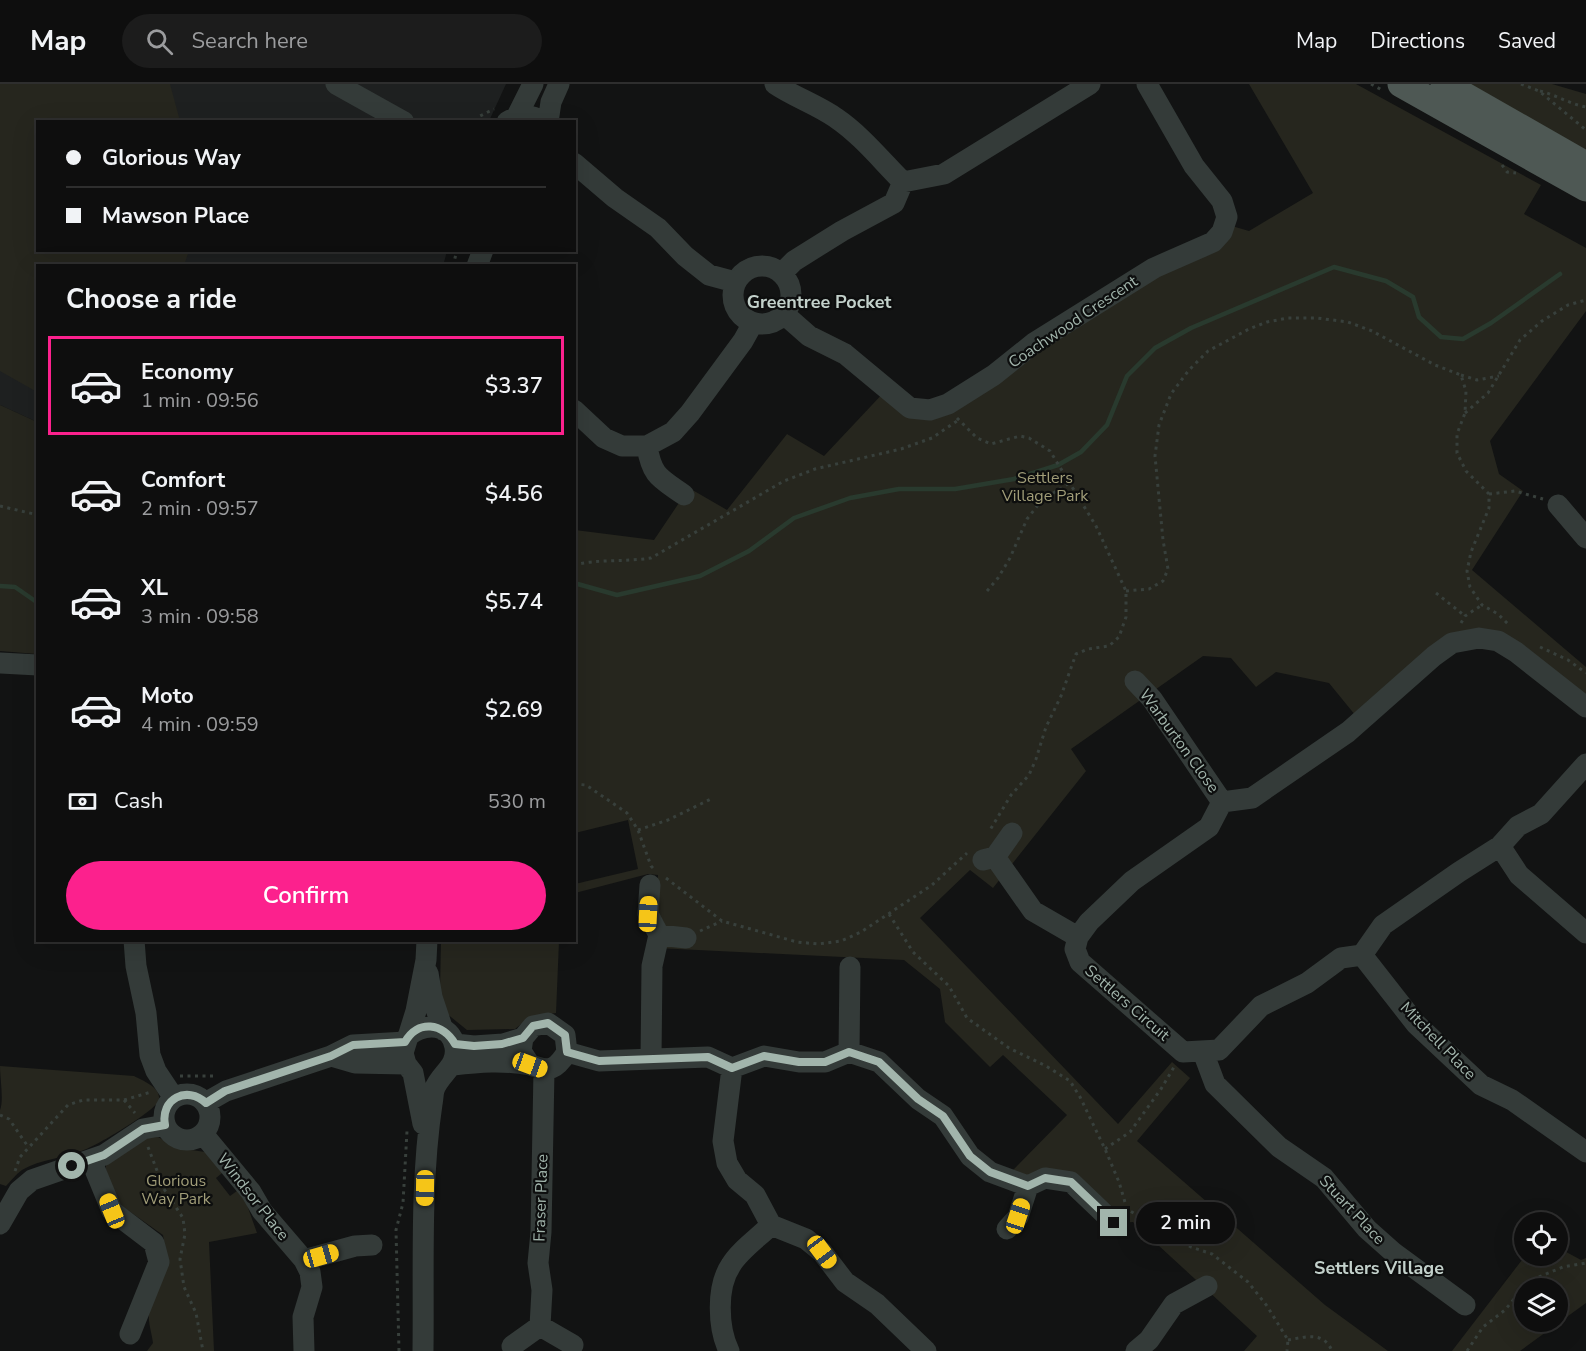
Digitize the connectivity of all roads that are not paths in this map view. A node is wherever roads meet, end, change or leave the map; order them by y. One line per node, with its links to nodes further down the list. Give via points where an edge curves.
1 (336, 84): 10 (street)
2 (533, 84): 9 (street)
3 (559, 84): 12 (street)
4 (775, 84): 16 (street, via 835,117)
5 (1090, 84): 16 (street, via 944,174)
6 (1147, 84): 21 (street, Coachwood Crescent, via 1194,166 1222,201 1227,217 1222,232 1213,242 1154,268 1034,343 953,412 910,408 845,354 809,336)
7 (1401, 84): 17 (main road)
8 (1443, 84): 13 (main road)
9 (512, 119): 11 (street, via 534,116)
10 (400, 120)
11 (542, 120)
12 (546, 120)
13 (1586, 165)
14 (576, 166): 18 (street)
15 (576, 182): 18 (street)
16 (903, 182): 19 (street, via 894,203 842,231)
17 (1586, 188)
18 (615, 198): 20 (street, via 658,228 709,275)
19 (782, 273): 20 (street, via 759,266 748,269); 21 (street, via 791,297)
20 (735, 282): 22 (street, via 732,296 737,310)
21 (784, 314): 22 (street, via 768,323)
22 (753, 323): 24 (street, via 690,413 673,432)
23 (576, 412): 24 (street, via 604,438 622,446)
24 (647, 446): 25 (street, via 655,474)
25 (684, 495)
26 (1558, 504): 27 (street)
27 (1586, 538)
28 (0, 663): 29 (street)
29 (36, 665)
30 (1135, 681): 33 (street, Warburton Close, via 1152,699)
31 (1586, 706): 33 (street, via 1498,641 1479,638 1452,643 1348,732 1252,798)
32 (1586, 764): 35 (street, via 1541,814 1518,826)
33 (1222, 802): 39 (street, via 1209,827 1132,881)
34 (1012, 833): 39 (street, via 984,855 1033,911)
35 (1500, 846): 37 (street, via 1519,875); 43 (street, via 1383,925)
36 (658, 878): 38 (street, via 648,914)
37 (1586, 933)
38 (659, 935): 40 (street); 52 (street, via 652,966)
39 (1078, 937): 50 (street, Settlers Circuit, via 1075,949 1080,962)
40 (686, 938)
41 (134, 942): 57 (street, via 150,1055)
42 (427, 950): 45 (street, via 432,997); 47 (street)
43 (1362, 955): 50 (street, via 1341,958 1307,983 1261,1006 1219,1050); 62 (street, Mitchell Place, via 1416,1024 1481,1085 1512,1100)
44 (850, 967): 49 (street)
45 (449, 1037): 46 (street, via 474,1046); 47 (street, via 427,1026); 56 (street, via 456,1056)
46 (523, 1038): 48 (street, via 533,1026 548,1023 565,1035); 53 (street, via 521,1051)
47 (407, 1039): 51 (street, via 353,1045); 55 (street, via 403,1053)
48 (567, 1052): 52 (street, via 599,1061); 53 (street, via 559,1065)
49 (849, 1052): 54 (street, via 825,1062 764,1056); 64 (street, via 879,1062 918,1099 943,1116 970,1156 990,1172)
50 (1193, 1052): 72 (street, Stuart Place, via 1215,1084 1279,1147 1324,1178 1367,1229)
51 (331, 1056): 55 (street); 58 (street, via 225,1091)
52 (651, 1059): 54 (street, via 708,1057)
53 (537, 1067): 56 (street, via 510,1062); 73 (street, Fraser Place)
54 (732, 1068): 67 (street, via 723,1141 727,1163 737,1180 755,1195)
55 (409, 1069): 56 (street, via 424,1078 434,1078); 61 (street)
56 (448, 1070): 61 (street, via 434,1089)
57 (174, 1098): 58 (street, via 193,1095); 59 (street, via 165,1110)
58 (206, 1103): 60 (street, via 210,1119)
59 (165, 1125): 60 (street, via 181,1139); 63 (street, via 143,1129)
60 (203, 1134): 70 (street, Windsor Place)
61 (426, 1142): 78 (street)
62 (1586, 1152)
63 (92, 1160): 66 (street, via 32,1180 19,1191); 74 (street, via 112,1211 154,1243 159,1262)
64 (1028, 1186): 65 (street, via 1045,1178 1071,1182); 68 (street, via 1018,1216)
65 (1114, 1223)
66 (0, 1224)
67 (771, 1225): 79 (street, via 731,1264 722,1282 721,1331); 80 (street, via 806,1239 822,1252 845,1282 877,1304)
68 (1007, 1229)
69 (372, 1245): 70 (street)
70 (304, 1260): 77 (street, Windsor Place, via 312,1287 303,1317)
71 (1207, 1286): 81 (street, via 1174,1304 1149,1340)
72 (1465, 1305)
73 (540, 1326): 75 (street); 76 (street)
74 (130, 1334)
75 (573, 1345)
76 (512, 1346)
77 (304, 1351)
78 (423, 1351)
79 (729, 1351)
80 (926, 1351)
81 (1136, 1351)

